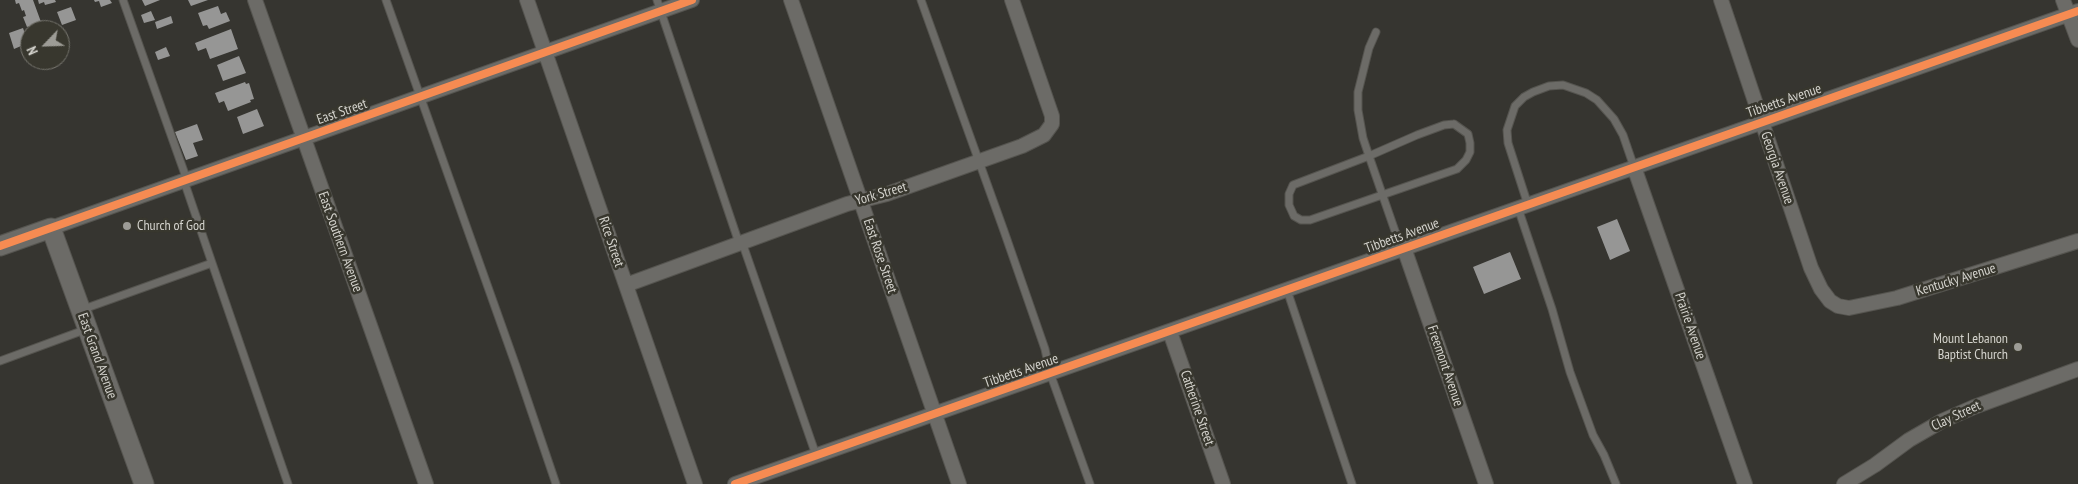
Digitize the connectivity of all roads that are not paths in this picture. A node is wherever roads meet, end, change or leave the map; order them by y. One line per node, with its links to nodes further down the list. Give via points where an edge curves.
1 (122, 0): 22 (lane)
2 (255, 0): 18 (street, East Southern Avenue)
3 (386, 0): 16 (lane)
4 (527, 0): 15 (street, Rice Street)
5 (692, 0): 11 (street, East Street)
6 (791, 0): 24 (street, East Rose Street)
7 (921, 0): 20 (lane)
8 (1012, 0): 20 (street, York Street, via 1052,124 1044,135)
9 (1721, 0): 17 (street, Georgia Avenue)
10 (2063, 0): 12 (street)
11 (659, 6): 15 (street, East Street); 28 (lane)
12 (2073, 13): 14 (street); 17 (street, Tibbetts Avenue)
13 (1376, 32): 19 (lane, via 1358,92 1360,119)
14 (2078, 40)
15 (545, 53): 16 (street, East Street); 32 (street, Rice Street)
16 (421, 98): 18 (street, East Street); 46 (lane)
17 (1762, 122): 21 (street, Tibbetts Avenue); 34 (street, Georgia Avenue, via 1811,268 1821,289)
18 (304, 138): 22 (street, East Street); 45 (street, East Southern Avenue)
19 (1369, 156): 23 (lane); 23 (lane, via 1293,185 1289,205 1294,216 1310,220); 23 (lane, via 1444,125 1454,124 1468,134 1470,152 1457,169)
20 (978, 162): 24 (street, York Street); 40 (lane, via 1045,348)
21 (1634, 167): 25 (street, Tibbetts Avenue); 25 (lane, via 1623,135 1597,100 1574,88 1549,86 1524,96 1515,106 1507,130); 55 (street, Prairie Avenue)
22 (185, 180): 26 (street, East Street); 31 (lane)
23 (1383, 195): 30 (lane)
24 (861, 200): 28 (street, York Street); 41 (street, East Rose Street)
25 (1523, 206): 30 (street, Tibbetts Avenue); 54 (lane, via 1574,381 1593,435)
26 (51, 228): 29 (street, East Street); 35 (street, East Grand Avenue)
27 (2078, 241): 34 (street, Kentucky Avenue, via 1897,298 1848,308)
28 (741, 243): 32 (street, York Street); 42 (lane)
29 (0, 246)
30 (1404, 248): 33 (street, Tibbetts Avenue); 53 (street, Freemont Avenue)
31 (212, 263): 35 (lane); 44 (lane)
32 (626, 285): 47 (street, Rice Street)
33 (1286, 290): 37 (street, Tibbetts Avenue); 52 (lane)
34 (1834, 303)
35 (80, 310): 36 (street, East Grand Avenue)
36 (88, 329): 38 (lane); 43 (street, East Grand Avenue)
37 (1170, 332): 40 (street, Tibbetts Avenue); 51 (street, Catherine Street)
38 (0, 361)
39 (2078, 369): 56 (street, Clay Street, via 1942,420)
40 (1050, 374): 41 (street, Tibbetts Avenue); 50 (lane)
41 (935, 414): 42 (street, Tibbetts Avenue); 49 (street, East Rose Street)
42 (816, 455): 48 (street, Tibbetts Avenue)
43 (144, 484)
44 (288, 484)
45 (426, 484)
46 (556, 484)
47 (695, 484)
48 (735, 484)
49 (959, 484)
50 (1090, 484)
51 (1223, 484)
52 (1352, 484)
53 (1486, 484)
54 (1616, 484)
55 (1745, 484)
56 (1844, 484)

